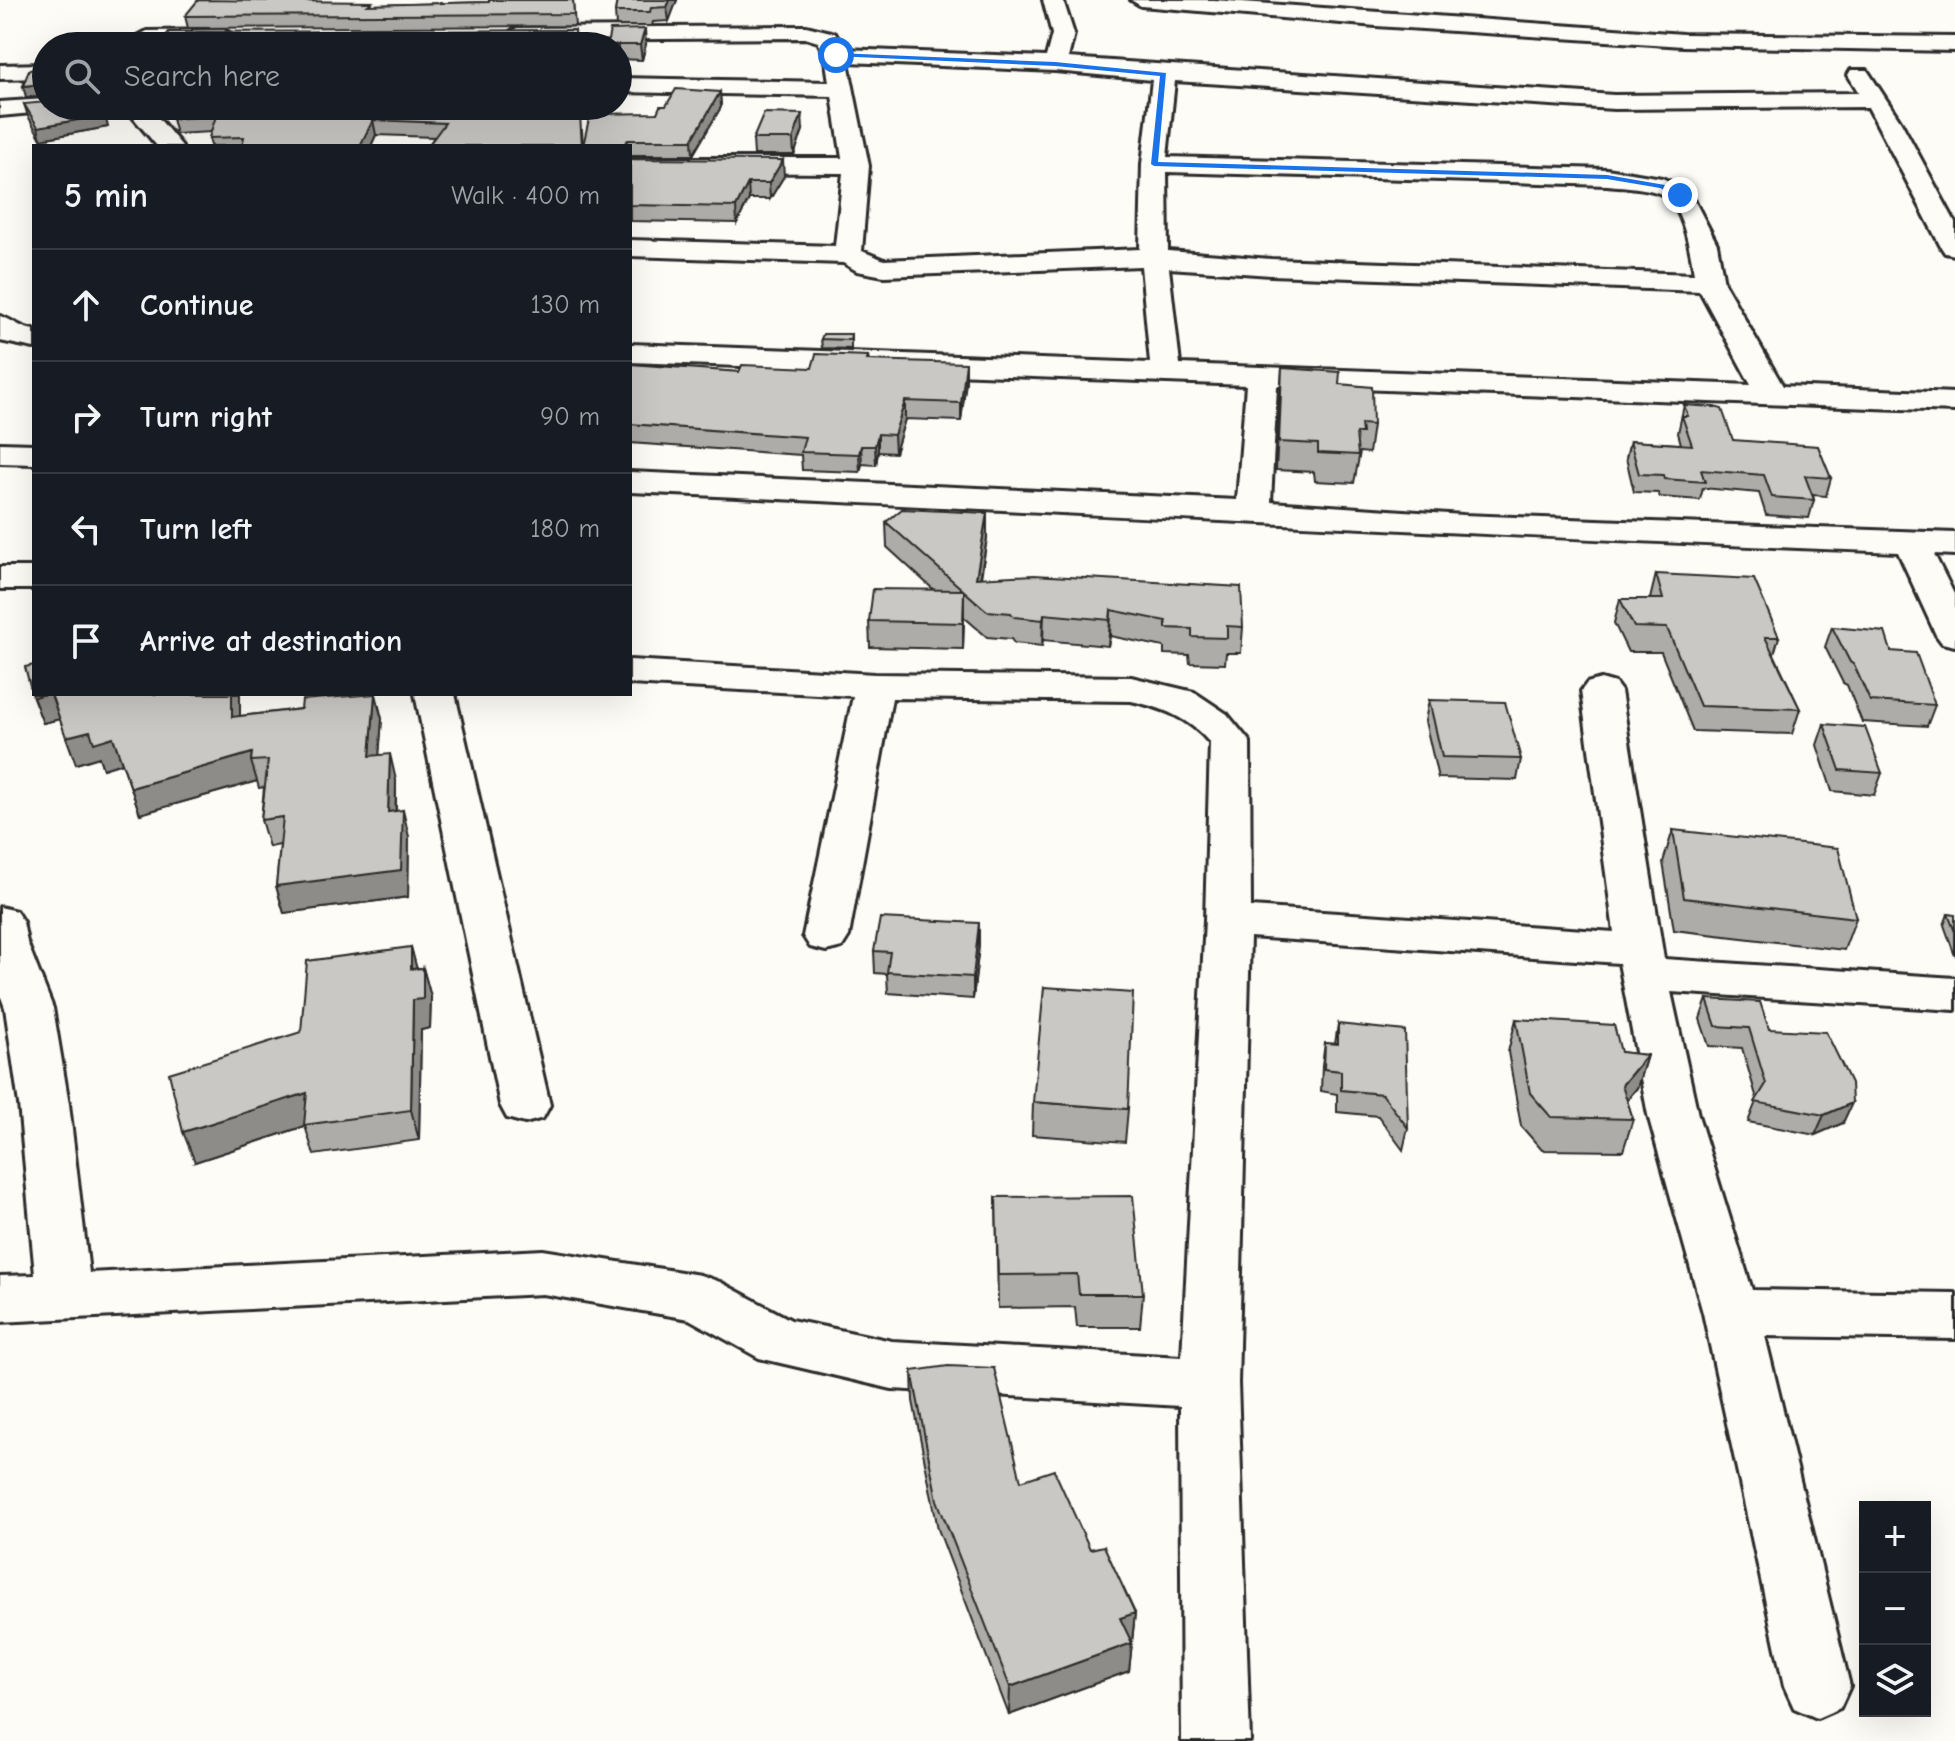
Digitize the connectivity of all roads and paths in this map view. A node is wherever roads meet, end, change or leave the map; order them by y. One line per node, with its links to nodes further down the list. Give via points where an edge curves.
1 (1053, 0): 7 (street, via 1063,34)
2 (1141, 0): 4 (street, via 1683,40)
3 (632, 33): 6 (street, via 806,32 827,38)
4 (1839, 43): 5 (street); 13 (street)
5 (1955, 44)
6 (836, 55): 7 (street); 12 (street)
7 (1055, 64): 10 (street)
8 (32, 71): 9 (street)
9 (0, 72)
10 (1170, 75): 13 (street, via 1614,102); 18 (street)
11 (632, 85): 12 (street)
12 (844, 89): 20 (street)
13 (1874, 100): 21 (street, via 1933,184)
14 (32, 107): 15 (street)
15 (0, 109)
16 (147, 120): 17 (street)
17 (168, 144)
18 (1154, 164): 24 (street); 25 (street, via 1640,181 1680,195 1703,244)
19 (632, 165): 20 (street)
20 (856, 166): 23 (street)
21 (1955, 247)
22 (632, 248): 23 (street)
23 (848, 255): 24 (street, via 884,268)
24 (1154, 257): 25 (street, via 1190,263); 29 (street)
25 (1710, 283): 31 (street)
26 (0, 325): 27 (street, via 12,336)
27 (32, 339)
28 (632, 353): 29 (street)
29 (1166, 374): 30 (street)
30 (1262, 377): 31 (street); 36 (street)
31 (1772, 395): 32 (street)
32 (1955, 402)
33 (0, 453): 34 (street)
34 (32, 454)
35 (632, 482): 36 (street)
36 (1253, 511): 37 (street, via 1463,525)
37 (1911, 542): 38 (street); 41 (street)
38 (1955, 544)
39 (0, 578): 40 (street)
40 (32, 578)
41 (1955, 635)
42 (632, 672): 43 (street)
43 (875, 686): 46 (street, via 1131,689 1180,700 1213,722 1230,742); 48 (street)
44 (1601, 691): 49 (street)
45 (435, 696): 51 (street)
46 (1228, 920): 49 (street); 56 (street)
47 (0, 922): 52 (street, via 29,1008)
48 (826, 936)
49 (1642, 962): 50 (street); 54 (street, via 1673,1115)
50 (1955, 994)
51 (525, 1105)
52 (64, 1294): 53 (street); 56 (street, via 543,1272 700,1298 779,1341 892,1365)
53 (0, 1299)
54 (1731, 1313): 55 (street); 57 (street)
55 (1955, 1316)
56 (1209, 1383): 58 (street)
57 (1817, 1686)
58 (1216, 1741)

